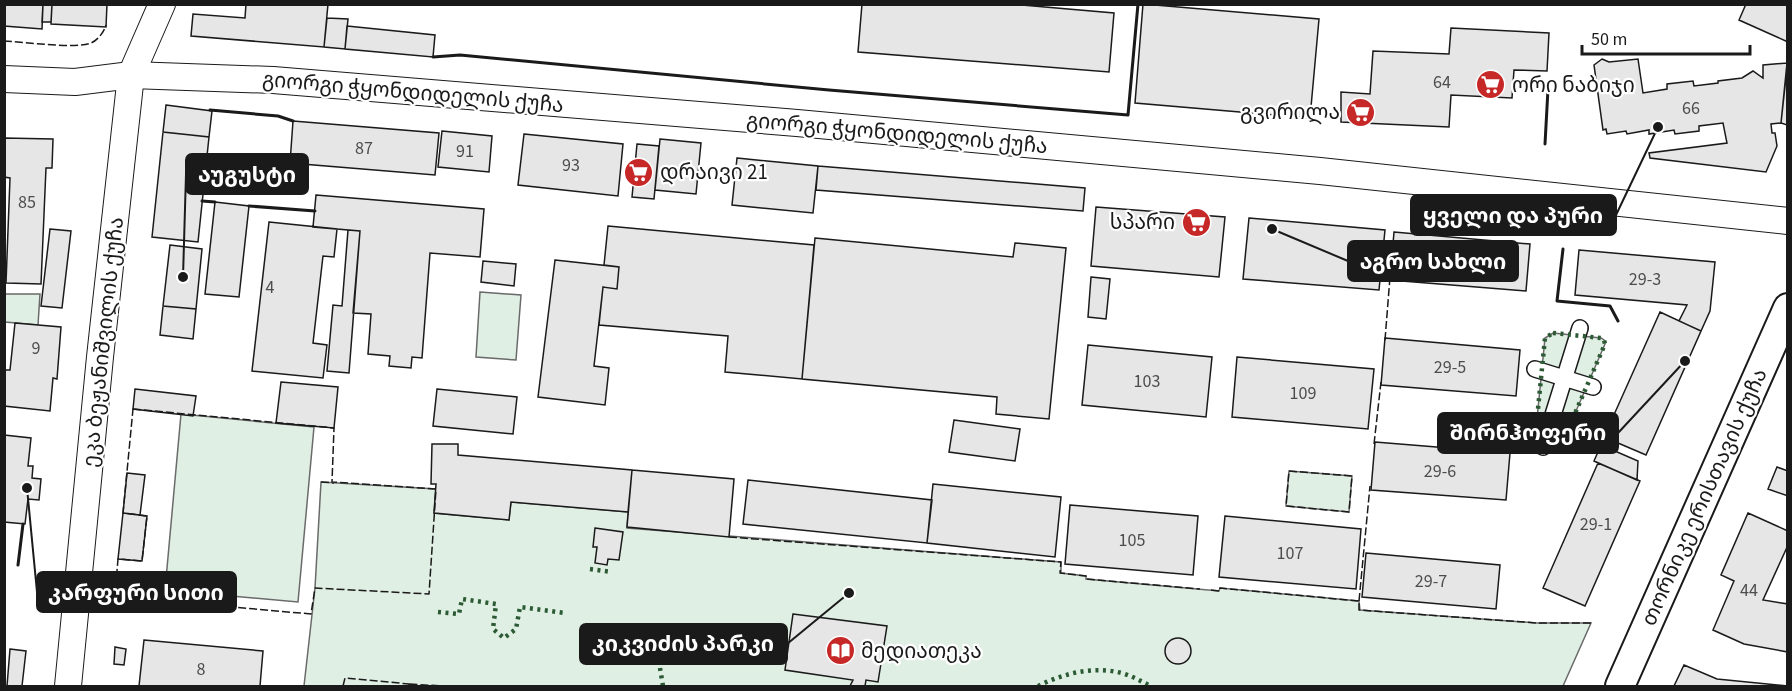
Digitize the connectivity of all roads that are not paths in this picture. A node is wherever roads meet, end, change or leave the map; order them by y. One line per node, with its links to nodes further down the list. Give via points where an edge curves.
1 (162, 4): 2 (street, ეკა ბეჟანიშვილის ქუჩა)
2 (131, 75): 3 (street, გიორგი ჭყონდიდელის ქუჩა, via 75,82); 4 (street, გიორგი ჭყონდიდელის ქუჩა, via 273,80 786,122 1320,171); 11 (street, ეკა ბეჟანიშვილის ქუჩა)
3 (4, 79)
4 (1788, 221)
5 (1788, 308): 12 (main road, თორნიკე ერისთავის ქუჩა)
6 (1580, 328): 8 (street)
7 (1535, 369): 8 (street)
8 (1564, 378): 9 (street); 10 (street)
9 (1593, 387)
10 (1543, 447)
11 (68, 687)
12 (1620, 687)

